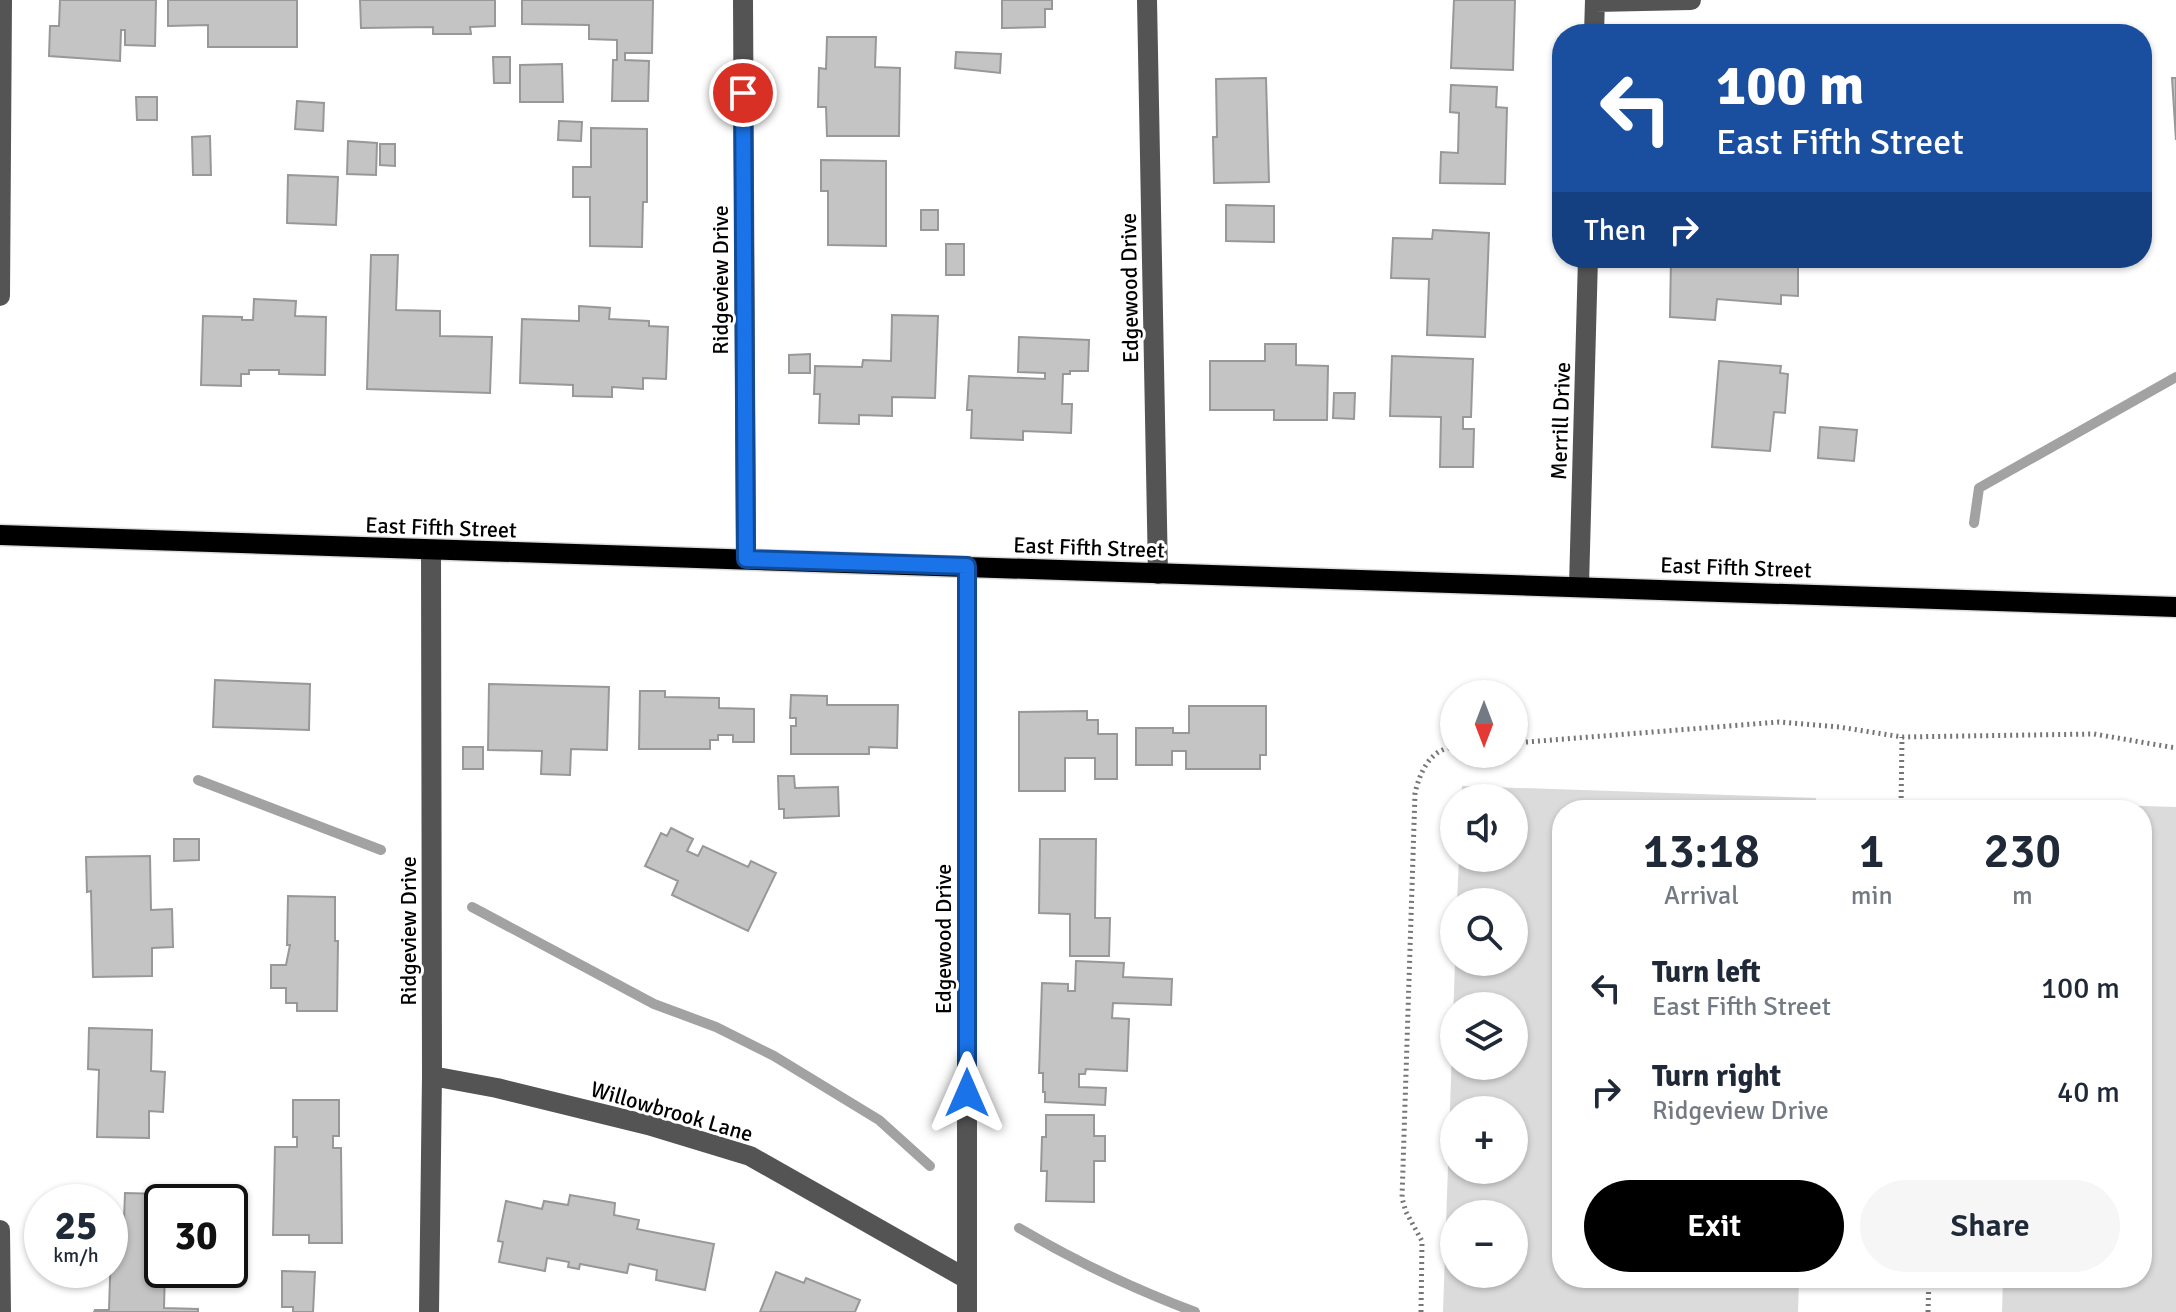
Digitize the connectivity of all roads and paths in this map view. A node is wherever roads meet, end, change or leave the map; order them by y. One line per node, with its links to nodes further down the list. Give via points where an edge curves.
1 (2, 0): 7 (street)
2 (743, 0): 12 (street, Ridgeview Drive)
3 (1147, 0): 14 (street, Edgewood Drive)
4 (1691, 0): 5 (street)
5 (1595, 1): 6 (street)
6 (1594, 24)
7 (0, 253): 9 (street)
8 (1588, 268): 15 (street, Merrill Drive)
9 (0, 296)
10 (0, 535): 11 (main road, East Fifth Street)
11 (431, 551): 12 (main road, East Fifth Street); 22 (street, Ridgeview Drive)
12 (746, 559): 13 (main road, East Fifth Street)
13 (967, 566): 14 (main road, East Fifth Street); 24 (street, Edgewood Drive)
14 (1158, 574): 15 (main road, East Fifth Street)
15 (1579, 586): 16 (main road, East Fifth Street)
16 (2176, 607)
17 (1902, 737): 18 (path, via 1779,722); 19 (path, via 2094,734); 21 (path)
18 (1528, 742)
19 (2176, 748)
20 (1440, 751): 29 (path, via 1422,770 1415,793 1402,1198 1422,1241)
21 (1901, 800)
22 (432, 1076): 24 (street, Willowbrook Lane, via 648,1125 750,1156); 27 (street, Ridgeview Drive)
23 (0, 1230): 26 (street)
24 (967, 1279): 28 (street, Edgewood Drive)
25 (1929, 1288): 30 (path)
26 (1, 1312)
27 (429, 1312)
28 (967, 1312)
29 (1421, 1312)
30 (1928, 1312)

